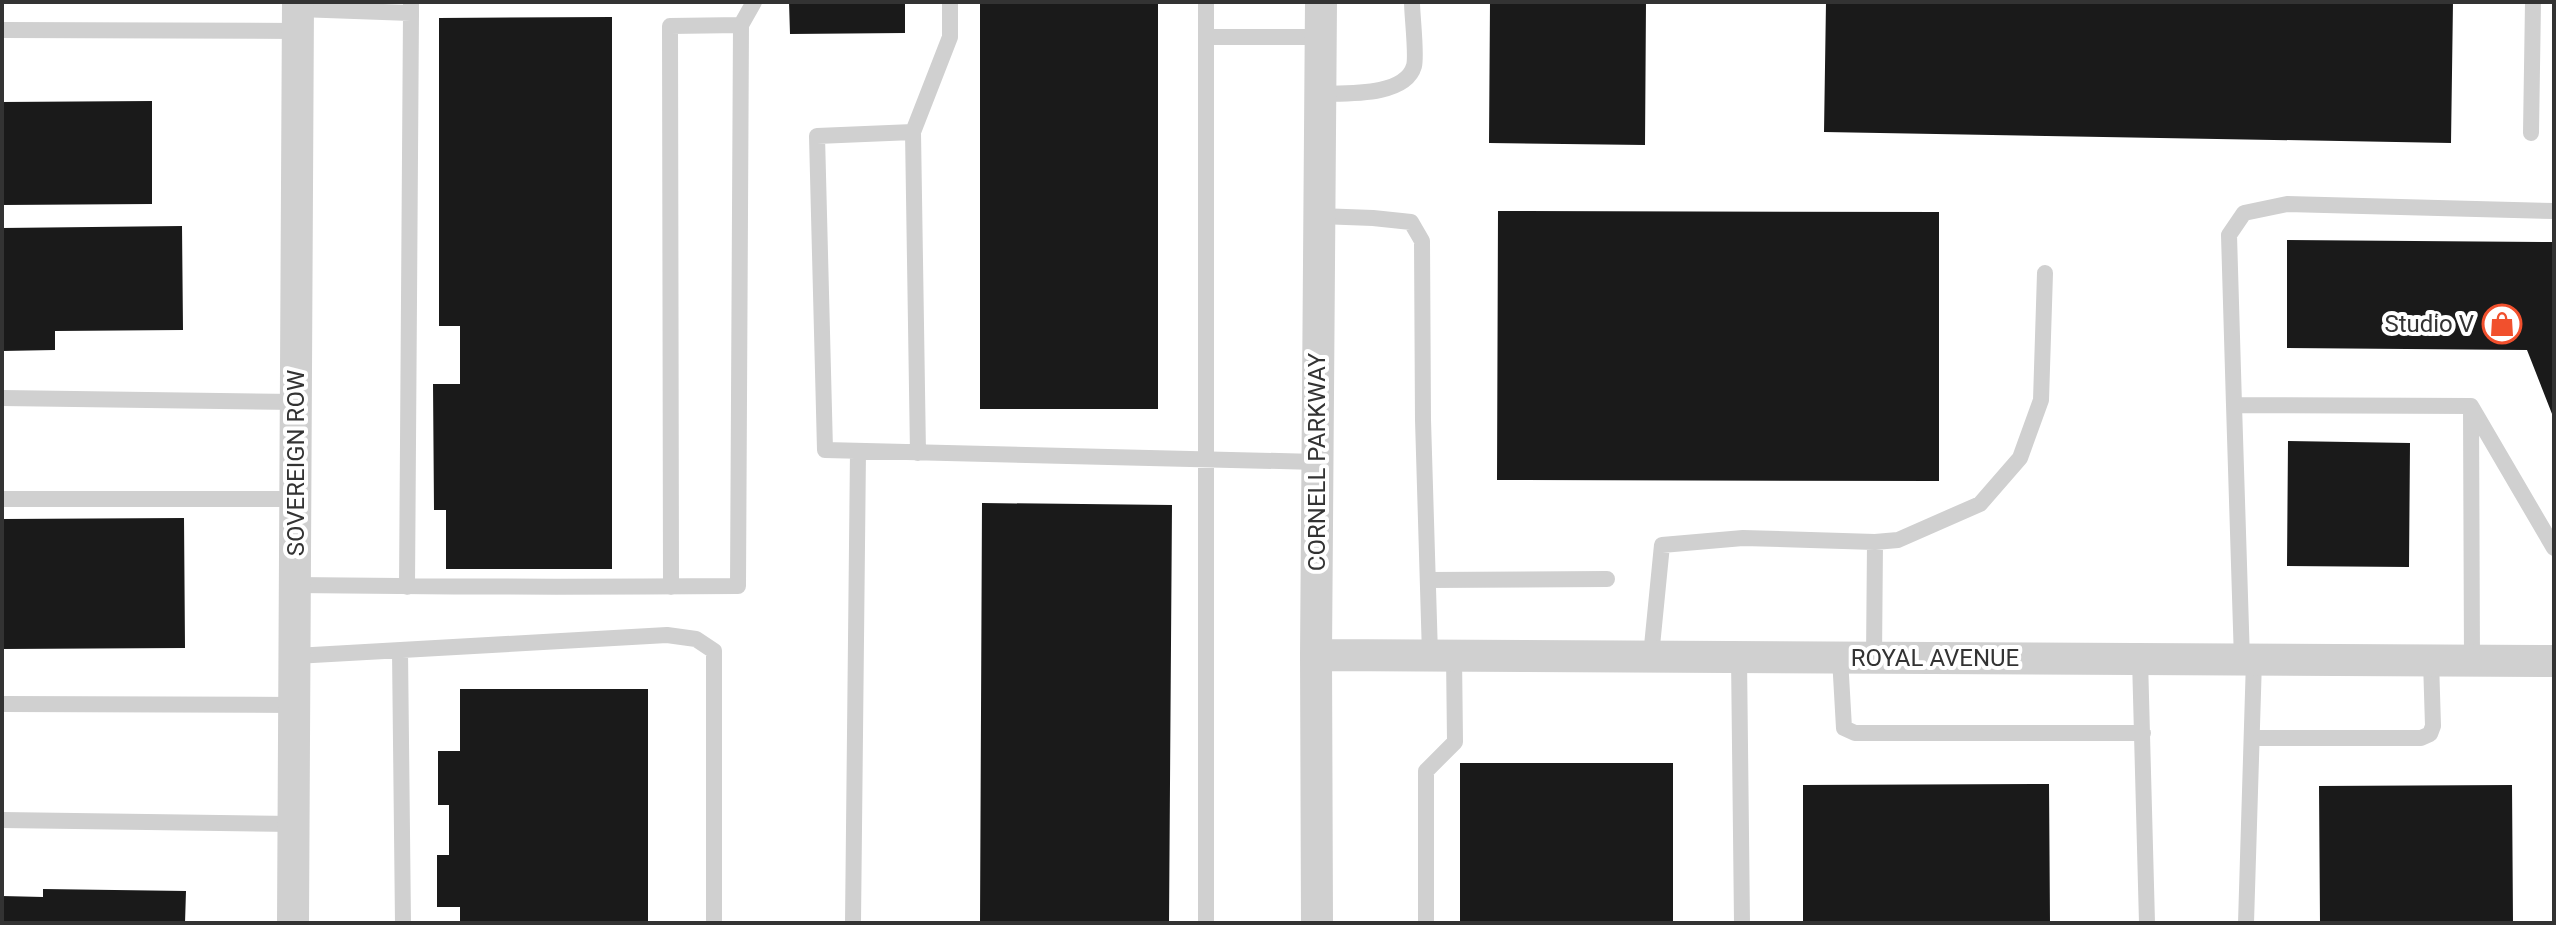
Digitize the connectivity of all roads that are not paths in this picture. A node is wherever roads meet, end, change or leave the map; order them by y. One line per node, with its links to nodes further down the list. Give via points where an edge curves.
1 (754, 2): 9 (lane)
2 (950, 2): 14 (lane, via 950,37)
3 (1206, 2): 11 (lane)
4 (1321, 2): 12 (street, CORNELL PARKWAY)
5 (1412, 2): 13 (lane, via 1414,66 1406,78 1370,92)
6 (2533, 2): 15 (lane)
7 (411, 8): 8 (lane); 34 (lane)
8 (298, 14): 10 (lane); 20 (street, SOVEREIGN ROW)
9 (741, 25): 35 (lane, via 738,586); 35 (lane, via 670,26)
10 (2, 30)
11 (1206, 37): 12 (lane); 25 (lane)
12 (1321, 37): 13 (street, CORNELL PARKWAY)
13 (1320, 94): 17 (street, CORNELL PARKWAY)
14 (913, 132): 23 (lane, via 817,136 825,450); 24 (lane)
15 (2531, 133)
16 (2554, 211): 21 (lane, via 2287,204 2244,213 2229,235)
17 (1319, 216): 26 (street, CORNELL PARKWAY); 32 (lane, via 1411,222 1422,241)
18 (2045, 273): 29 (lane, via 2041,400 2020,458 1980,504 1898,540)
19 (2, 398): 20 (lane)
20 (296, 402): 28 (street, SOVEREIGN ROW)
21 (2234, 405): 22 (lane); 45 (lane)
22 (2471, 406): 30 (lane); 47 (lane)
23 (858, 451): 24 (lane); 58 (lane)
24 (918, 453): 25 (lane)
25 (1207, 459): 26 (lane); 59 (lane)
26 (1317, 462): 37 (street, CORNELL PARKWAY)
27 (2, 499): 28 (lane)
28 (296, 499): 33 (street, SOVEREIGN ROW)
29 (1875, 542): 40 (lane, via 1743,538 1662,545); 43 (lane)
30 (2554, 548)
31 (1607, 579): 32 (lane)
32 (1428, 580): 38 (lane)
33 (295, 585): 34 (lane); 39 (street, SOVEREIGN ROW)
34 (407, 587): 35 (lane)
35 (671, 587)
36 (400, 651): 39 (lane); 56 (lane); 57 (lane, via 667,635 696,639 714,651)
37 (1316, 655): 38 (street, ROYAL AVENUE); 60 (street, CORNELL PARKWAY)
38 (1442, 655): 40 (street, ROYAL AVENUE); 61 (lane, via 1455,742 1426,771)
39 (295, 656): 50 (street, SOVEREIGN ROW)
40 (1651, 656): 41 (street, ROYAL AVENUE)
41 (1739, 657): 42 (street, ROYAL AVENUE); 62 (lane)
42 (1840, 658): 43 (street, ROYAL AVENUE); 51 (lane, via 1844,728 1855,733)
43 (1874, 658): 44 (street, ROYAL AVENUE)
44 (2140, 659): 45 (street, ROYAL AVENUE); 51 (lane)
45 (2248, 660): 46 (street, ROYAL AVENUE); 52 (lane)
46 (2431, 661): 47 (street, ROYAL AVENUE); 52 (lane, via 2433,726 2421,738)
47 (2472, 661): 48 (street, ROYAL AVENUE)
48 (2554, 661)
49 (2, 704): 50 (lane)
50 (294, 705): 54 (street, SOVEREIGN ROW)
51 (2143, 733): 63 (lane)
52 (2252, 738): 64 (lane)
53 (2, 820): 54 (lane)
54 (294, 824): 55 (street, SOVEREIGN ROW)
55 (293, 923)
56 (403, 923)
57 (714, 923)
58 (853, 923)
59 (1206, 923)
60 (1317, 923)
61 (1426, 923)
62 (1742, 923)
63 (2147, 923)
64 (2246, 923)

